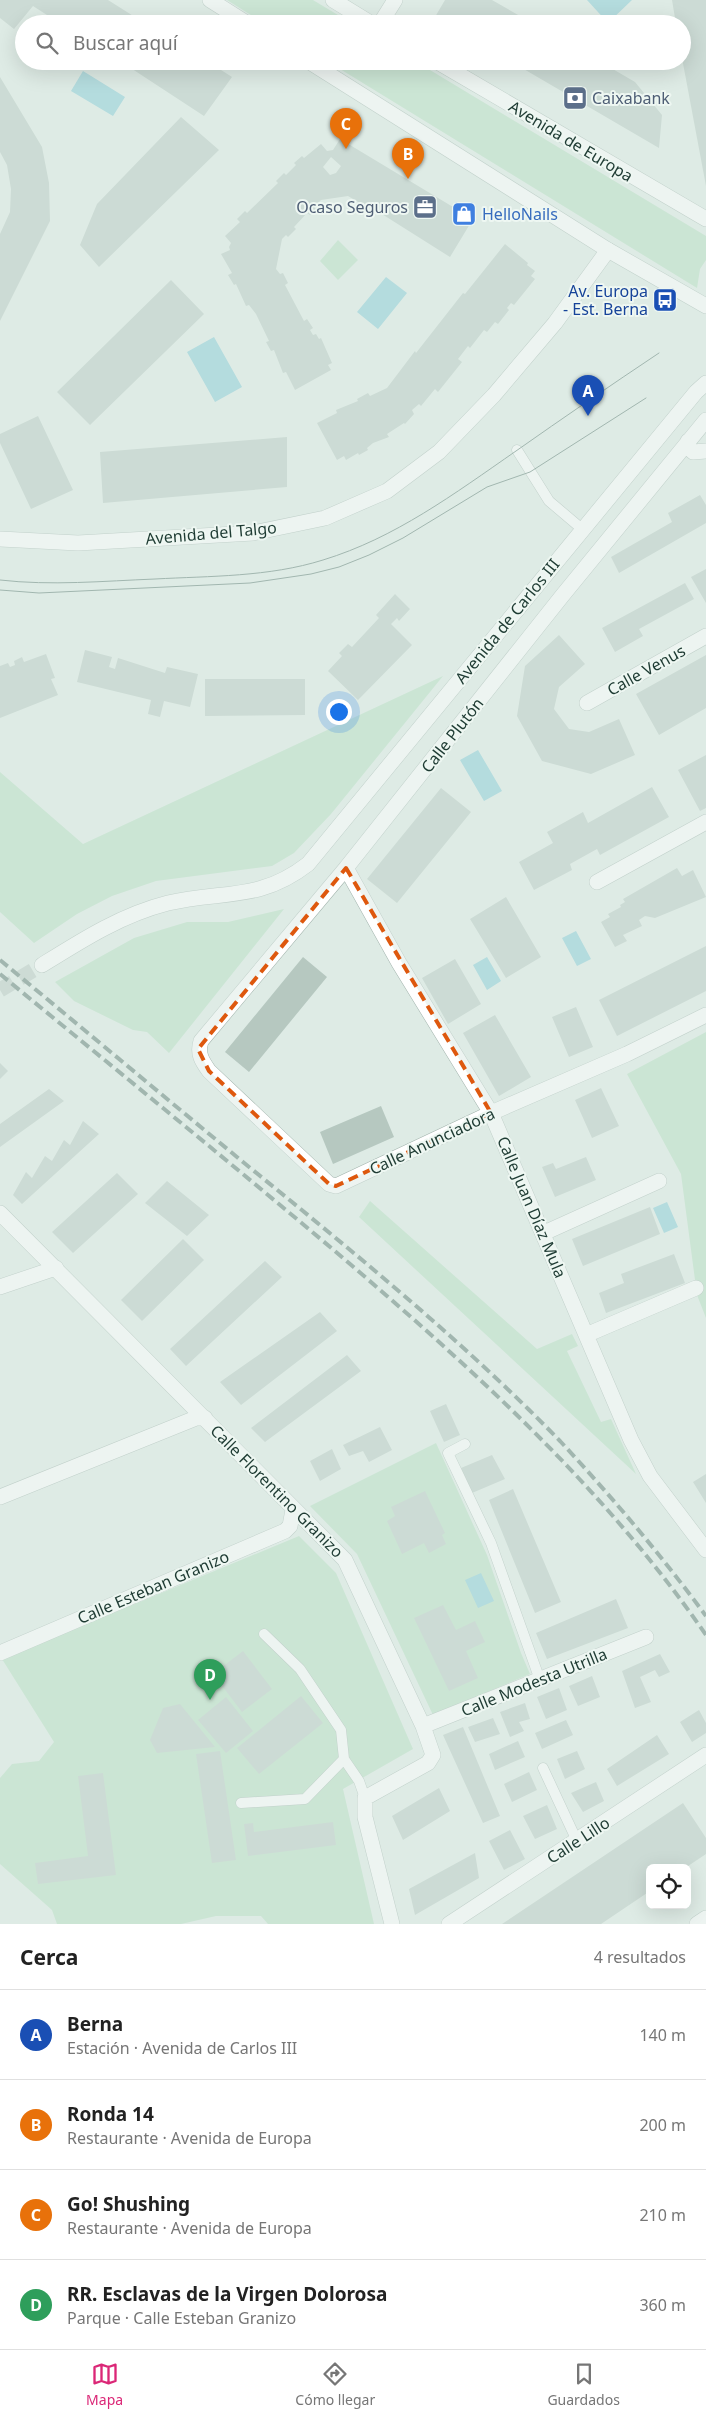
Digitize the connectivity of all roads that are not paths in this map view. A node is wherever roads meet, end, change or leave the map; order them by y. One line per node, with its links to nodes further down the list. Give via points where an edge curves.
1 (210, 0): 4 (street)
2 (333, 0): 5 (street)
3 (395, 0): 6 (street)
4 (234, 15)
5 (357, 15)
6 (386, 15)
7 (322, 70): 10 (street)
8 (451, 70): 9 (street, Avenida de Europa)
9 (706, 220)
10 (608, 250): 11 (street); 19 (street, Avenida del Talgo, via 555,323 494,395 440,452 387,491 325,518 254,533 78,542)
11 (706, 306)
12 (706, 374): 13 (street, Avenida de Carlos III)
13 (701, 387): 18 (street, Avenida de Carlos III)
14 (706, 420): 15 (street, Calle Plutón)
15 (688, 441): 17 (street, via 693,452); 23 (street, Calle Plutón)
16 (516, 450): 18 (lane, via 549,501)
17 (706, 451)
18 (582, 529): 25 (street, Avenida de Carlos III, via 320,851 297,873 269,888 189,899 144,910 98,931)
19 (0, 539)
20 (706, 636): 21 (street, Calle Venus)
21 (587, 703)
22 (706, 822): 24 (street)
23 (346, 868): 27 (street, Calle Plutón, via 207,1034); 28 (street, Calle Juan Díaz Mula, via 399,963)
24 (597, 882)
25 (42, 965)
26 (706, 1015): 28 (street, Calle Anunciadora, via 627,1054)
27 (198, 1049): 28 (street, Calle Anunciadora, via 209,1071 329,1184 336,1186)
28 (491, 1113): 31 (street, Calle Juan Díaz Mula)
29 (659, 1181): 31 (street)
30 (0, 1213): 32 (street, Calle Florentino Granizo)
31 (544, 1233): 35 (street, Calle Juan Díaz Mula)
32 (56, 1268): 34 (street); 36 (street, Calle Florentino Granizo)
33 (701, 1286): 35 (street)
34 (0, 1287)
35 (586, 1335): 40 (street, Calle Juan Díaz Mula, via 650,1476)
36 (205, 1418): 38 (street, via 196,1418); 39 (street, Calle Florentino Granizo)
37 (465, 1444): 44 (lane, via 448,1453 491,1543)
38 (0, 1497)
39 (293, 1510): 43 (street, Calle Esteban Granizo, via 290,1526 285,1531); 45 (street, Calle Florentino Granizo, via 345,1560)
40 (706, 1550)
41 (264, 1634): 47 (lane, via 300,1669 341,1730)
42 (646, 1637): 44 (street, Calle Modesta Utrilla)
43 (0, 1653)
44 (540, 1680): 45 (street, Calle Modesta Utrilla)
45 (423, 1726): 49 (street, Calle Florentino Granizo, via 433,1754 428,1763)
46 (706, 1755): 51 (street, Calle Lillo)
47 (344, 1758): 49 (lane); 50 (lane, via 305,1799)
48 (543, 1768): 51 (lane)
49 (365, 1798): 53 (street, via 366,1817)
50 (241, 1803)
51 (577, 1840): 54 (street, Calle Lillo)
52 (706, 1918): 55 (street)
53 (392, 1924)
54 (449, 1924)
55 (697, 1924)

